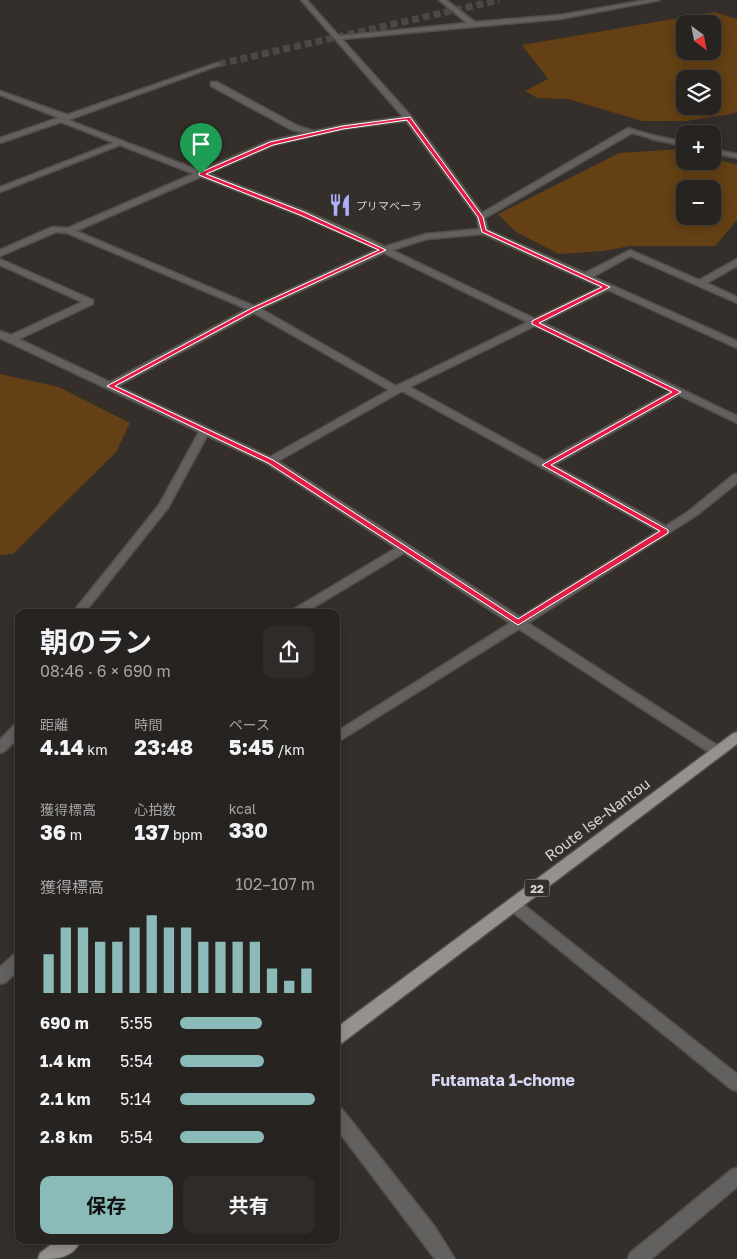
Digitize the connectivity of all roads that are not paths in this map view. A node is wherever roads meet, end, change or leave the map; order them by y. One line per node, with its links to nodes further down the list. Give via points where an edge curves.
1 (304, 0): 5 (street)
2 (442, 0): 4 (street)
3 (658, 0): 4 (street, via 560,17)
4 (474, 26): 5 (street)
5 (338, 38): 10 (street)
6 (219, 64): 9 (street)
7 (214, 84): 11 (street, via 295,128)
8 (0, 93): 9 (street)
9 (62, 118): 12 (street); 14 (street)
10 (408, 118): 11 (street); 19 (street)
11 (313, 133): 17 (street, via 272,143)
12 (0, 140)
13 (676, 142): 19 (street, via 630,130)
14 (121, 143): 17 (street); 18 (street)
15 (721, 153): 16 (street)
16 (737, 156)
17 (201, 174): 20 (street); 22 (street, via 302,213)
18 (0, 190)
19 (481, 217): 21 (street)
20 (69, 231): 23 (street, via 55,230); 30 (street)
21 (484, 231): 22 (street, via 426,237); 26 (street)
22 (383, 250): 30 (street); 31 (street)
23 (0, 253)
24 (0, 262): 33 (street, via 90,302)
25 (737, 262): 27 (street)
26 (585, 276): 27 (street, via 630,253); 28 (street)
27 (701, 283): 29 (street)
28 (607, 287): 31 (street); 34 (street)
29 (737, 300)
30 (254, 309): 35 (street); 36 (street)
31 (534, 322): 36 (street); 37 (street)
32 (0, 334): 33 (street)
33 (11, 339): 35 (street)
34 (737, 345)
35 (110, 386): 39 (street)
36 (399, 388): 40 (street); 41 (street)
37 (677, 392): 38 (street); 41 (street)
38 (737, 420)
39 (204, 432): 40 (street); 45 (street, via 164,506)
40 (270, 461): 44 (street)
41 (546, 465): 43 (street)
42 (737, 477): 43 (street)
43 (666, 531): 47 (street)
44 (403, 549): 46 (street); 47 (street)
45 (81, 609)
46 (303, 609)
47 (518, 623): 49 (street); 52 (street)
48 (15, 732): 51 (street)
49 (340, 735)
50 (737, 737): 52 (main road, Route Ise-Nantou / 22)
51 (0, 748)
52 (718, 752): 53 (main road, Route Ise-Nantou / 22)
53 (514, 905): 56 (main road, Route Ise-Nantou / 22); 57 (street)
54 (15, 964): 55 (street)
55 (0, 977)
56 (340, 1035)
57 (737, 1084)
58 (340, 1119): 62 (street)
59 (737, 1176): 63 (street)
60 (67, 1244): 61 (main road)
61 (47, 1259)
62 (446, 1259)
63 (637, 1259)

